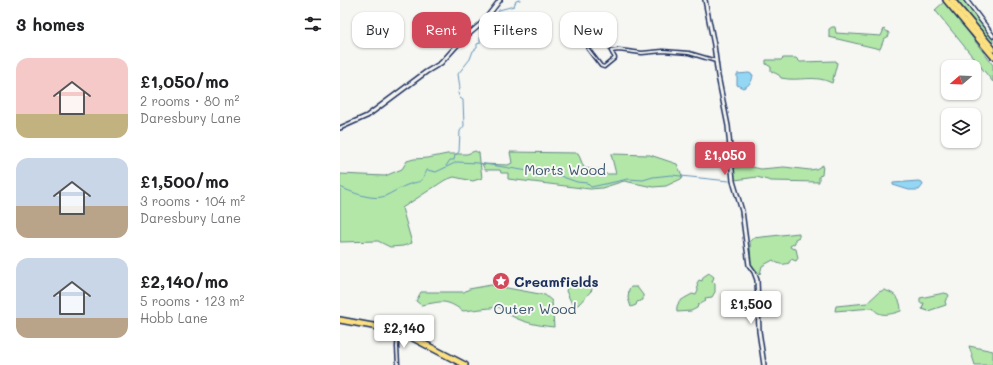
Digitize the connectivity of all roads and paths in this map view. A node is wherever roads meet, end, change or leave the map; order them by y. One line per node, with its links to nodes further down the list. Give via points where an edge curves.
1 (500, 0): 11 (main road, via 483,22 461,41 442,63 368,116)
2 (705, 0): 10 (main road)
3 (946, 0): 9 (highway)
4 (952, 0): 8 (highway)
5 (966, 0): 6 (main road)
6 (993, 36)
7 (588, 49): 10 (street, via 604,67 615,58 611,51 619,50 642,53 689,53)
8 (993, 49)
9 (993, 56)
10 (716, 60): 16 (main road, via 728,126 733,181 742,211 749,265 757,280 759,331)
11 (340, 128)
12 (340, 320): 13 (highway)
13 (398, 332): 14 (street); 15 (highway, via 417,339)
14 (398, 365)
15 (465, 365)
16 (764, 365)

